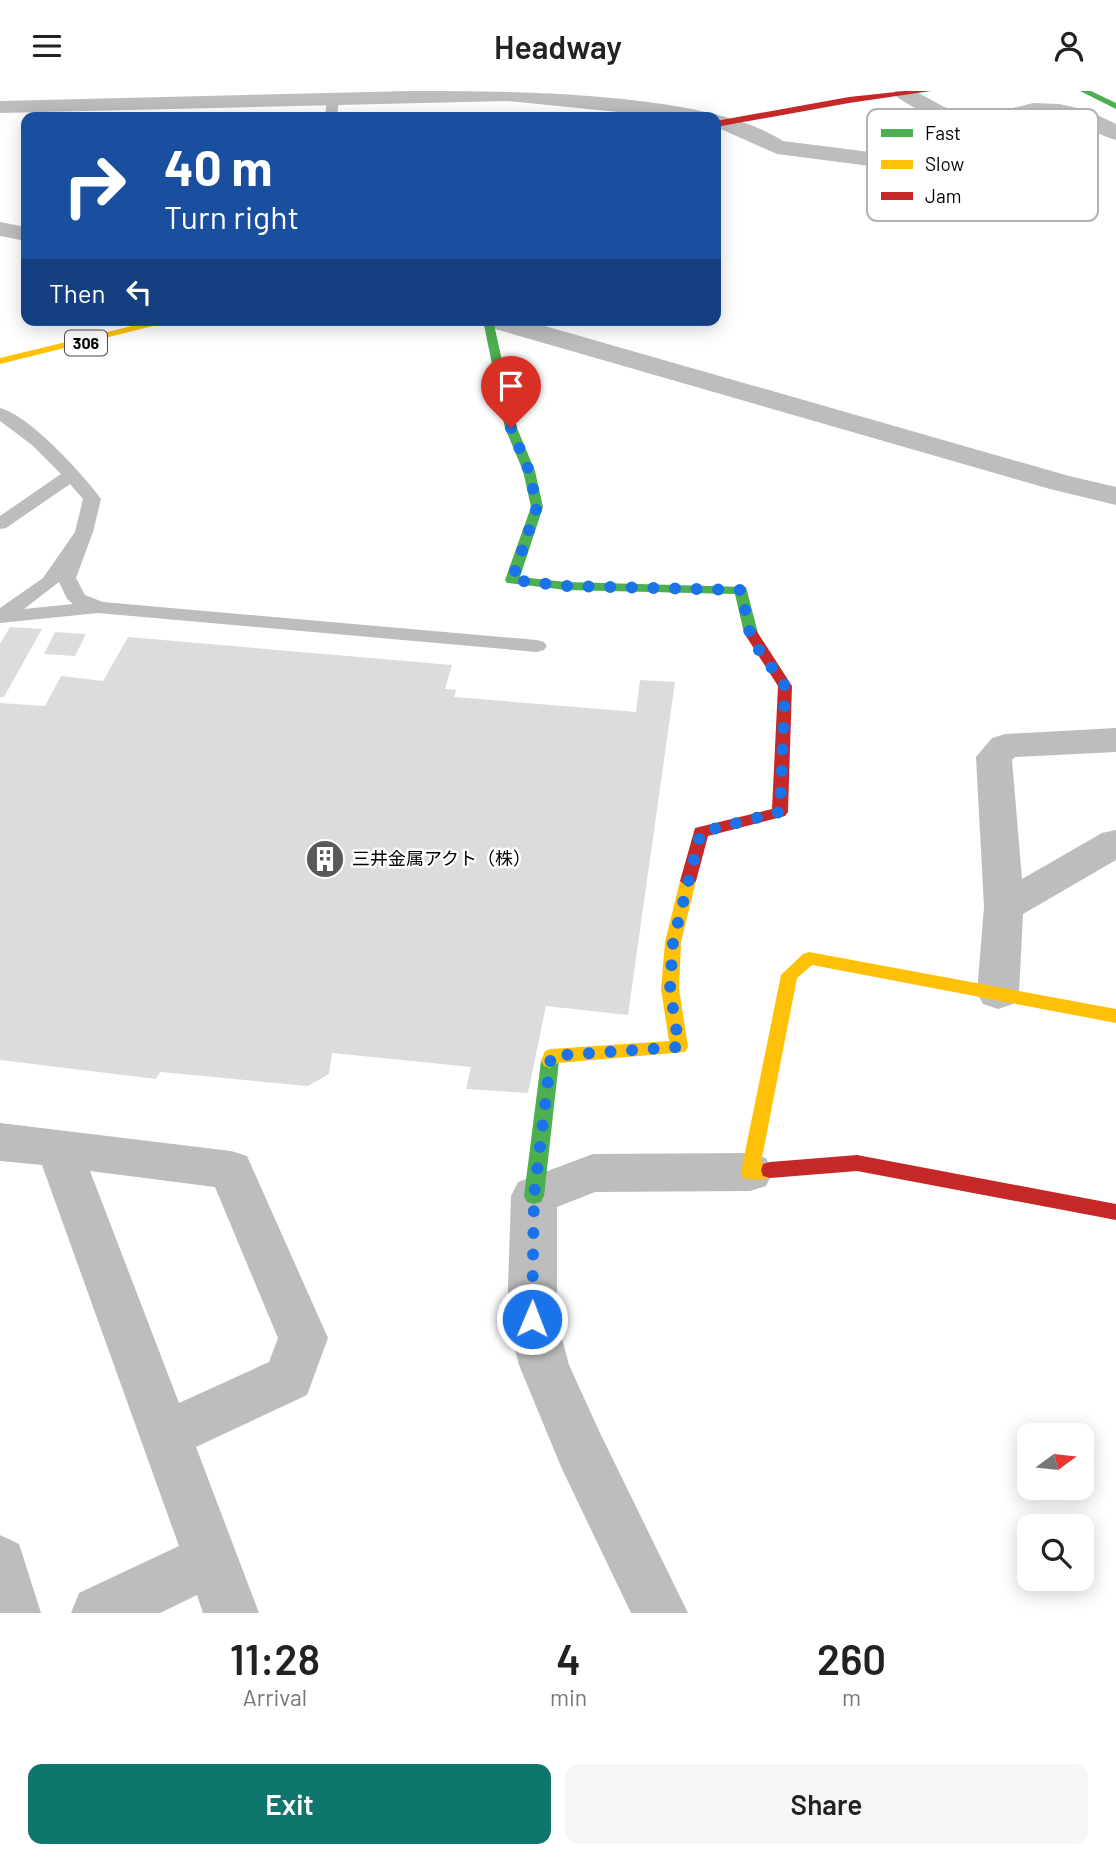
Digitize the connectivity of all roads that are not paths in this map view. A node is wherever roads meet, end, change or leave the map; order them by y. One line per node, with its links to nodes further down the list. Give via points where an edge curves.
1 (927, 91): 3 (main road)
2 (1084, 91): 4 (main road)
3 (904, 93): 7 (street); 9 (main road)
4 (1116, 106)
5 (0, 107): 6 (street)
6 (332, 108): 8 (street, via 507,95)
7 (928, 109)
8 (674, 112)
9 (721, 122)
10 (721, 123): 13 (street, via 777,147)
11 (1098, 124): 12 (street)
12 (1116, 133)
13 (867, 159)
14 (0, 229): 15 (street)
15 (21, 232)
16 (147, 326): 19 (main road, 306)
17 (489, 326): 36 (main road, via 511,428 529,471 537,507 512,580 566,586 741,590 751,639 785,686 780,812 701,832 673,942 670,989 679,1047 551,1056)
18 (515, 326): 22 (street)
19 (0, 361)
20 (0, 413): 21 (lane)
21 (72, 474): 23 (lane); 24 (lane, via 92,499)
22 (1116, 496)
23 (0, 524)
24 (84, 532): 25 (lane, via 68,578 77,599); 26 (lane, via 50,582)
25 (100, 608): 26 (lane); 27 (lane)
26 (0, 617)
27 (537, 646)
28 (1116, 740): 30 (street, via 1005,746 994,757)
29 (1116, 843): 30 (street)
30 (1004, 907): 31 (street)
31 (998, 993): 32 (main road); 35 (main road, via 809,958 789,975)
32 (1116, 1016)
33 (0, 1142): 34 (street)
34 (59, 1148): 38 (street); 38 (street, via 231,1170 303,1338 289,1378)
35 (750, 1172): 36 (street, via 593,1173); 37 (main road, via 857,1163)
36 (534, 1196): 44 (street, via 532,1319 544,1365)
37 (1116, 1212)
38 (166, 1435): 39 (street)
39 (212, 1559): 42 (street); 43 (street)
40 (0, 1563): 41 (street)
41 (13, 1613)
42 (99, 1613)
43 (232, 1613)
44 (660, 1613)

